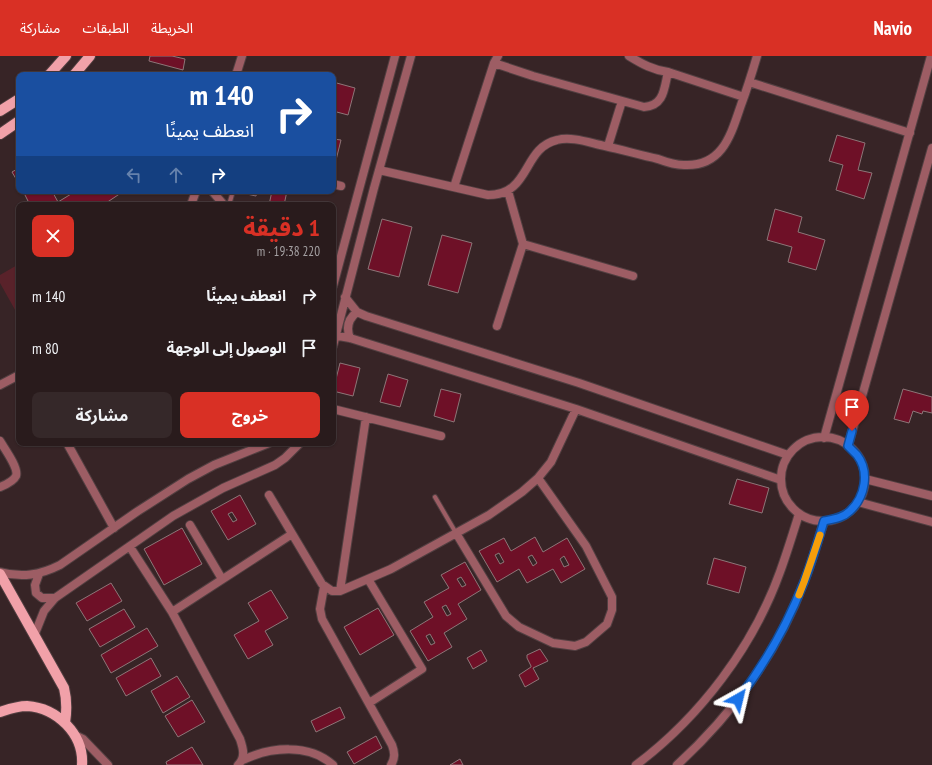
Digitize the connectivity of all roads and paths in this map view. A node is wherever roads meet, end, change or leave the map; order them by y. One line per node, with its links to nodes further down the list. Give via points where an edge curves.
1 (66, 56): 10 (main road)
2 (90, 56): 11 (main road)
3 (242, 56): 12 (street)
4 (396, 56): 26 (street)
5 (411, 56): 25 (street)
6 (629, 56): 13 (street, via 643,65)
7 (757, 56): 14 (street)
8 (931, 56): 20 (street)
9 (496, 60): 17 (street, via 533,76); 27 (street)
10 (52, 72)
11 (77, 72)
12 (237, 72)
13 (668, 72): 15 (street); 17 (street, via 661,97 654,105 644,107)
14 (750, 82): 15 (street); 20 (street)
15 (744, 97): 22 (street, via 731,137 716,155 704,162 676,164)
16 (16, 101): 18 (main road)
17 (622, 101): 22 (street)
18 (0, 111)
19 (16, 123): 21 (main road)
20 (910, 133): 47 (street)
21 (0, 134)
22 (608, 146): 29 (street, via 566,139 553,141 541,148 517,183)
23 (932, 148): 24 (street)
24 (929, 169): 52 (street)
25 (379, 170): 27 (street); 28 (street)
26 (361, 185): 28 (street); 33 (street)
27 (454, 187): 29 (street, via 488,195)
28 (374, 188): 35 (street)
29 (508, 191): 32 (street)
30 (215, 194): 31 (street)
31 (221, 202)
32 (523, 244): 34 (street); 37 (street)
33 (336, 275)
34 (633, 276)
35 (345, 298): 36 (street); 38 (street)
36 (357, 312): 40 (street, via 348,324); 53 (street, via 579,383)
37 (497, 326)
38 (336, 328)
39 (336, 335): 40 (street)
40 (350, 338): 43 (street)
41 (16, 377): 42 (street)
42 (0, 386)
43 (576, 409): 54 (street, via 551,462); 56 (street)
44 (336, 410): 45 (street)
45 (366, 417): 46 (street); 75 (street)
46 (441, 436)
47 (824, 438): 52 (street); 53 (street, via 810,439)
48 (0, 441): 57 (street, via 16,473 10,482)
49 (69, 446): 66 (street)
50 (262, 446): 66 (street, via 214,465 188,479)
51 (297, 446): 69 (street, via 275,465 198,502)
52 (848, 446): 55 (street, via 857,455)
53 (788, 455): 56 (street, via 782,468)
54 (538, 478): 67 (street, via 488,515); 67 (street, via 586,546 612,597 612,610 607,624 586,642 574,646 553,643 519,627 506,616)
55 (865, 479): 59 (street); 61 (street)
56 (781, 480): 62 (street, via 783,494)
57 (0, 487)
58 (269, 495): 68 (street)
59 (932, 496)
60 (434, 498): 67 (lane)
61 (858, 502): 63 (street, via 849,512); 64 (street)
62 (799, 514): 63 (street, via 811,520); 88 (street, via 780,573 746,641 702,703)
63 (824, 521): 89 (street, via 804,582 788,619 768,654 721,720)
64 (932, 522)
65 (190, 525): 72 (street)
66 (114, 528): 71 (street, via 60,565)
67 (456, 533): 73 (street)
68 (292, 534): 72 (street); 74 (street)
69 (130, 547): 76 (street); 77 (street)
70 (0, 573): 71 (street, via 18,576); 78 (main road)
71 (39, 574): 76 (street, via 35,585 36,593 42,598)
72 (222, 579): 77 (street)
73 (368, 579): 75 (street); 79 (street, via 422,669)
74 (324, 587): 75 (street); 79 (street, via 320,609 322,619)
75 (340, 592)
76 (55, 598): 78 (street, via 44,611)
77 (172, 612): 83 (street, via 240,739 244,750)
78 (34, 636): 81 (main road, via 64,688 67,699)
79 (369, 703): 87 (street, via 392,745 394,759)
80 (0, 712): 81 (main road, via 12,707 41,708)
81 (65, 722): 82 (main road)
82 (75, 735): 84 (main road); 85 (street, via 83,739)
83 (241, 763): 86 (street, via 252,756 291,750 324,757)
84 (82, 765)
85 (108, 765)
86 (333, 765)
87 (391, 765)
88 (636, 765)
89 (677, 765)

